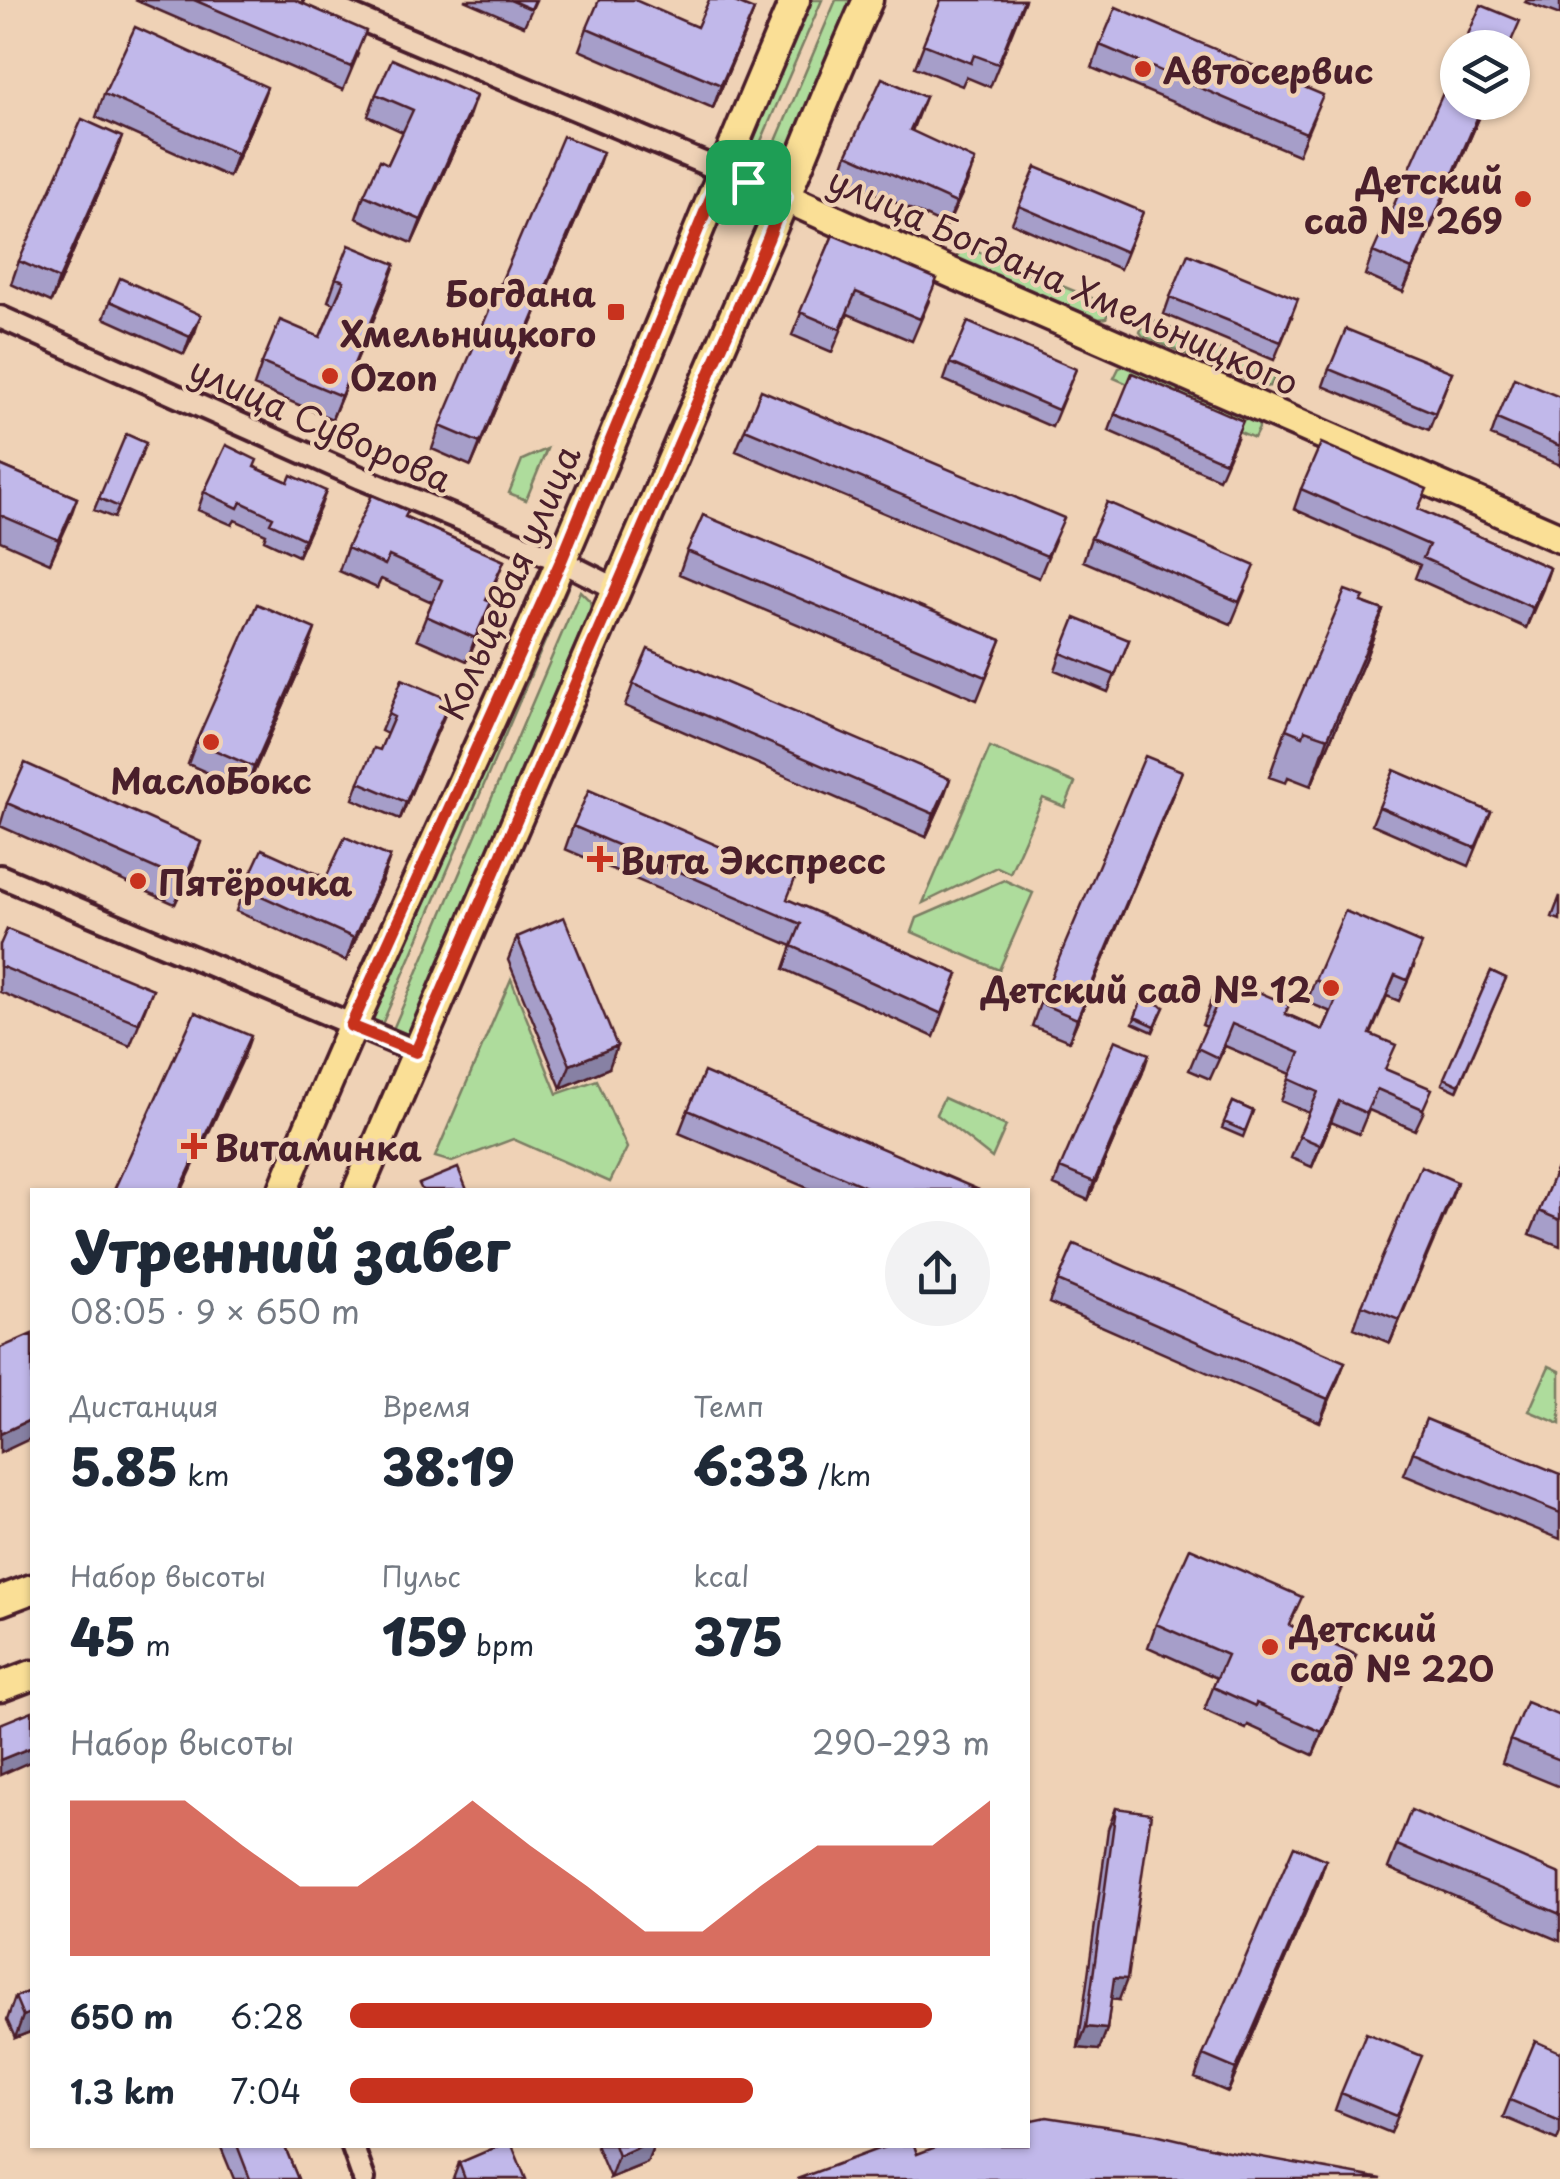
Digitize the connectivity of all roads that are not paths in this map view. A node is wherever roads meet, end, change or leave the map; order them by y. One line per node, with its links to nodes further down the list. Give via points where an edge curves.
1 (315, 0): 4 (street, улица Богдана Хмельницкого)
2 (795, 0): 4 (main road, Кольцевая улица)
3 (868, 0): 5 (main road)
4 (722, 171): 5 (street, улица Богдана Хмельницкого); 8 (main road, Кольцевая улица)
5 (784, 197): 7 (main road, улица Богдана Хмельницкого); 9 (main road)
6 (0, 318): 8 (street, улица Суворова)
7 (1560, 538)
8 (561, 561): 9 (street, улица Суворова); 11 (main road, Кольцевая улица)
9 (615, 588): 12 (main road)
10 (0, 876): 11 (street)
11 (351, 1026): 12 (street); 13 (main road, Кольцевая улица)
12 (416, 1052): 14 (main road)
13 (284, 1188)
14 (359, 1188)
15 (30, 1590): 16 (main road)
16 (0, 1602)
17 (30, 1676): 18 (main road)
18 (0, 1688)
19 (353, 2148): 20 (street)
20 (364, 2179)

